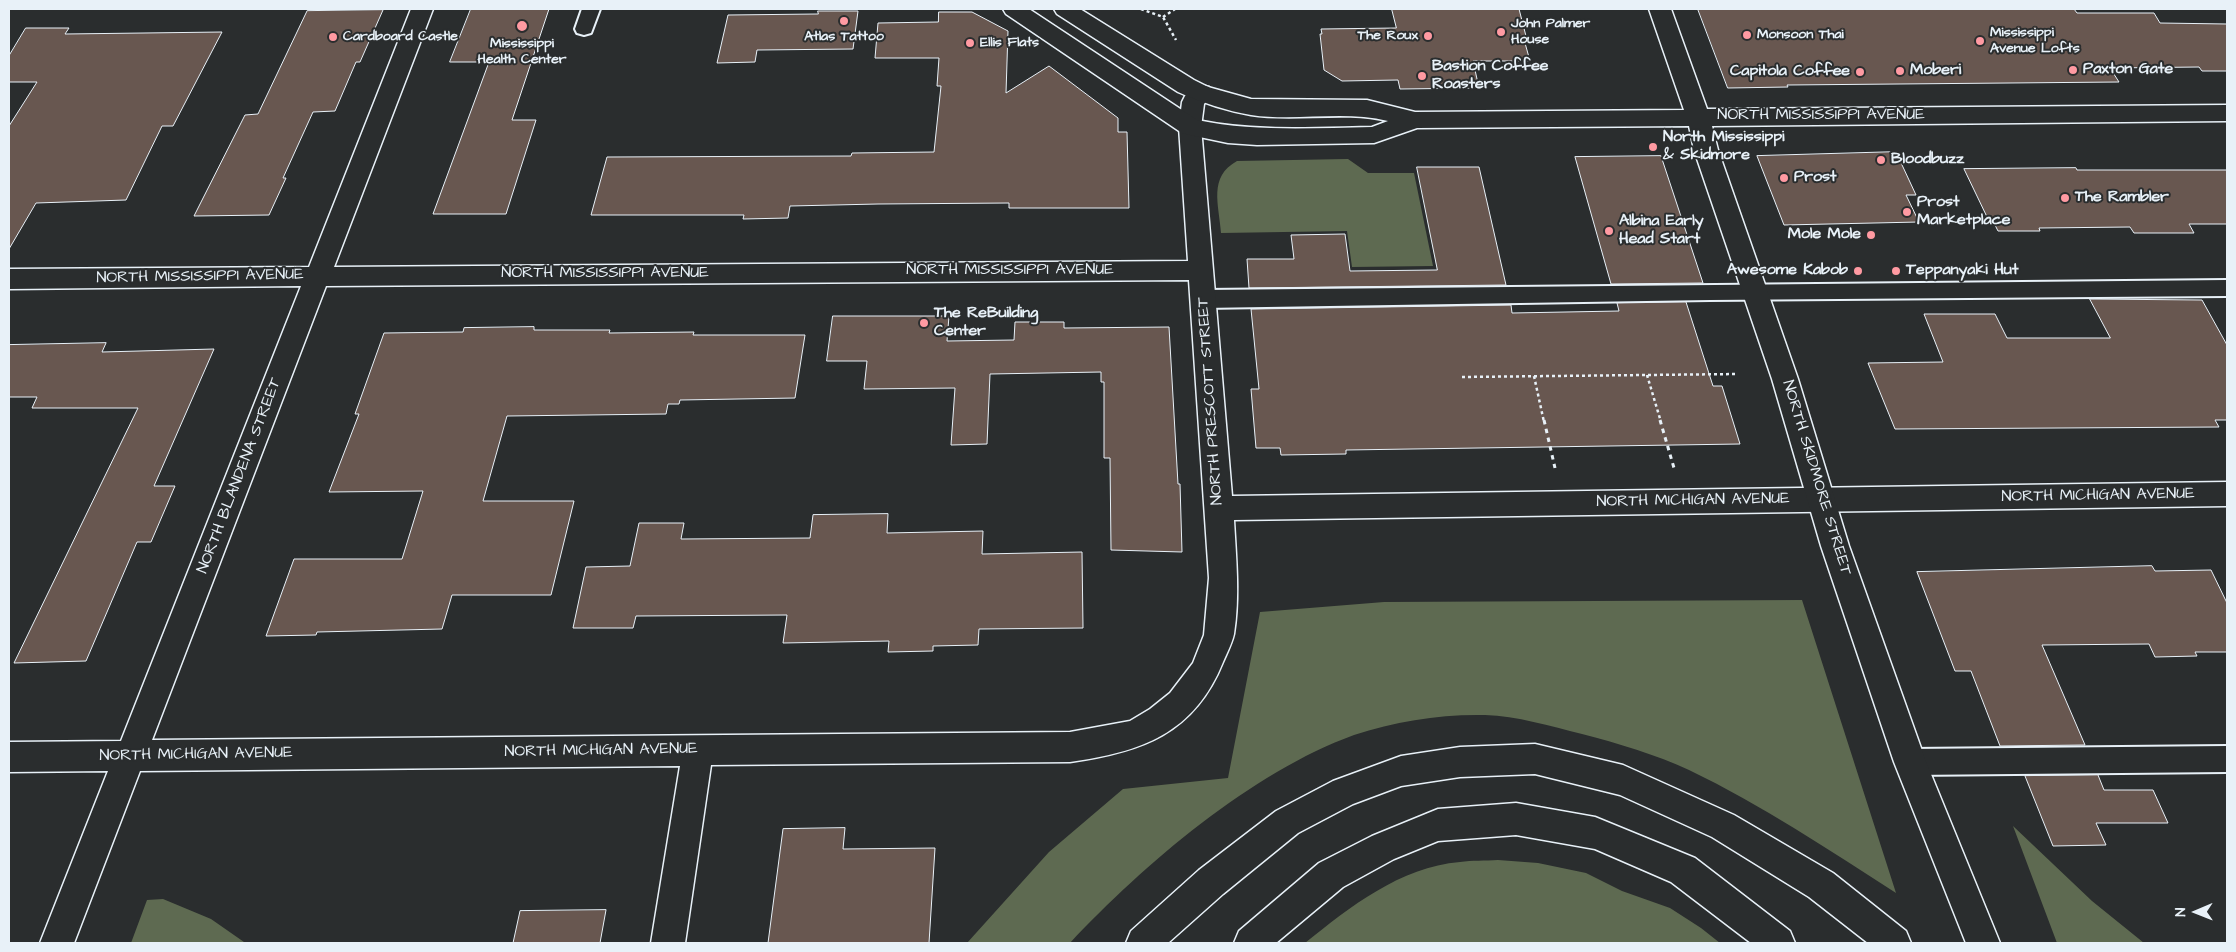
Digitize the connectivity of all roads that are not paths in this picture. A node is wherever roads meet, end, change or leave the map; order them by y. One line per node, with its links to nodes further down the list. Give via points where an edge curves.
1 (422, 9): 13 (main road, NORTH BLANDENA STREET)
2 (591, 9): 6 (lane)
3 (1065, 9): 7 (main road, NORTH MISSISSIPPI AVENUE, via 1158,70)
4 (1660, 9): 9 (main road, NORTH SKIDMORE STREET)
5 (1023, 11): 11 (main road)
6 (584, 29)
7 (1200, 93): 10 (main road, NORTH MISSISSIPPI AVENUE, via 1251,106 1367,108); 11 (main road, NORTH PRESCOTT STREET, via 1192,102)
8 (2227, 113): 9 (main road, NORTH MISSISSIPPI AVENUE)
9 (1698, 117): 10 (main road, NORTH MISSISSIPPI AVENUE); 16 (main road, NORTH SKIDMORE STREET, via 1706,150)
10 (1415, 120): 11 (main road, NORTH MISSISSIPPI AVENUE, via 1374,135 1257,137)
11 (1190, 127): 12 (main road, NORTH PRESCOTT STREET)
12 (1201, 270): 13 (main road, NORTH MISSISSIPPI AVENUE); 17 (main road, NORTH PRESCOTT STREET)
13 (318, 276): 14 (main road, NORTH MISSISSIPPI AVENUE); 23 (main road, NORTH BLANDENA STREET)
14 (9, 279)
15 (2227, 288): 16 (lane)
16 (1755, 292): 17 (lane); 19 (main road, NORTH SKIDMORE STREET)
17 (1203, 299): 20 (main road, NORTH PRESCOTT STREET)
18 (2227, 494): 19 (main road, NORTH MICHIGAN AVENUE)
19 (1821, 499): 20 (main road, NORTH MICHIGAN AVENUE); 26 (main road, NORTH SKIDMORE STREET)
20 (1219, 508): 21 (main road, NORTH PRESCOTT STREET, via 1223,578 1219,635 1204,672)
21 (1181, 703): 22 (main road, NORTH MICHIGAN AVENUE, via 1136,734 1070,747)
22 (698, 750): 23 (main road, NORTH MICHIGAN AVENUE); 28 (main road)
23 (131, 755): 24 (main road, NORTH MICHIGAN AVENUE); 27 (main road, NORTH BLANDENA STREET)
24 (9, 757)
25 (2227, 759): 26 (lane)
26 (1910, 762): 33 (main road, NORTH SKIDMORE STREET)
27 (56, 943)
28 (668, 943)
29 (1144, 943): 32 (main road, via 1211,882 1287,822 1344,792 1401,771 1460,762 1535,759 1623,780 1723,826 1821,885)
30 (1251, 943): 31 (main road, via 1331,875 1383,847 1438,826 1516,820 1595,833 1682,870)
31 (1778, 943)
32 (1894, 943)
33 (1983, 943)

